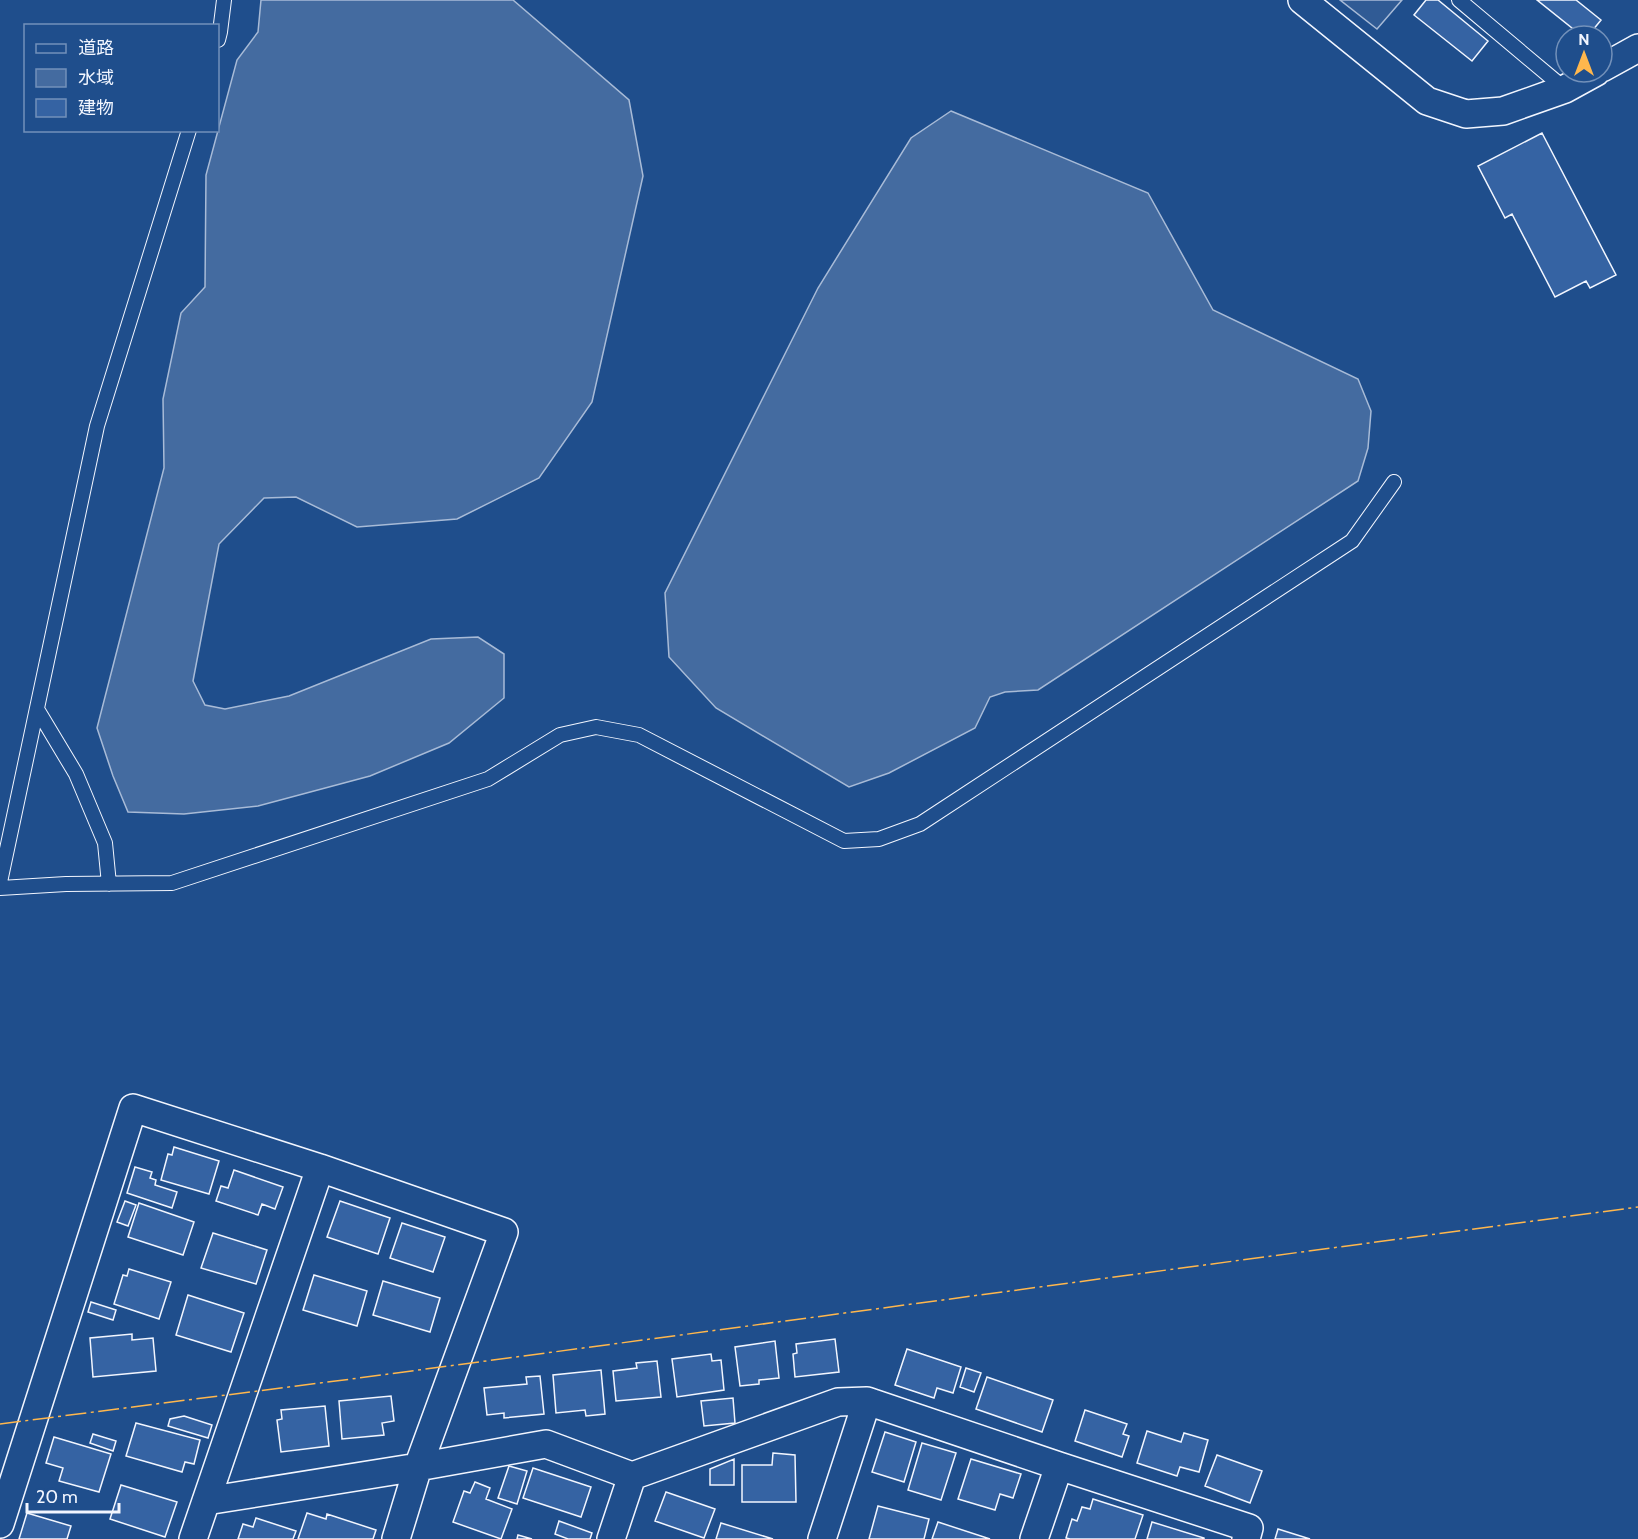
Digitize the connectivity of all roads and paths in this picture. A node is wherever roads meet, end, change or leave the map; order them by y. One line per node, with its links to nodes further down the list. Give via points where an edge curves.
1 (224, 0): 4 (lane)
2 (1302, 0): 8 (street, via 1427,101 1466,114 1503,111)
3 (1459, 0): 8 (lane)
4 (219, 36)
5 (1638, 48): 6 (street)
6 (1614, 61)
7 (1575, 84): 8 (street)
8 (1565, 90)
9 (188, 132): 11 (lane, via 97,426)
10 (1394, 482): 13 (lane, via 1352,542 920,824 879,838 844,841 639,735 596,728 560,735 488,779 172,883)
11 (37, 709): 12 (lane); 13 (lane, via 76,774 105,843)
12 (0, 882)
13 (109, 884): 14 (lane)
14 (0, 888)
15 (320, 1168): 18 (street, via 504,1232); 20 (street); 21 (street, via 133,1108)
16 (867, 1401): 17 (street); 19 (street, via 838,1402); 25 (street)
17 (1059, 1466): 26 (street); 27 (street, via 1249,1528)
18 (418, 1467): 19 (street, via 546,1444); 20 (street); 23 (street)
19 (632, 1476): 24 (street)
20 (206, 1501): 22 (street)
21 (0, 1524)
22 (193, 1539)
23 (396, 1539)
24 (611, 1539)
25 (822, 1539)
26 (1034, 1539)
27 (1246, 1539)

